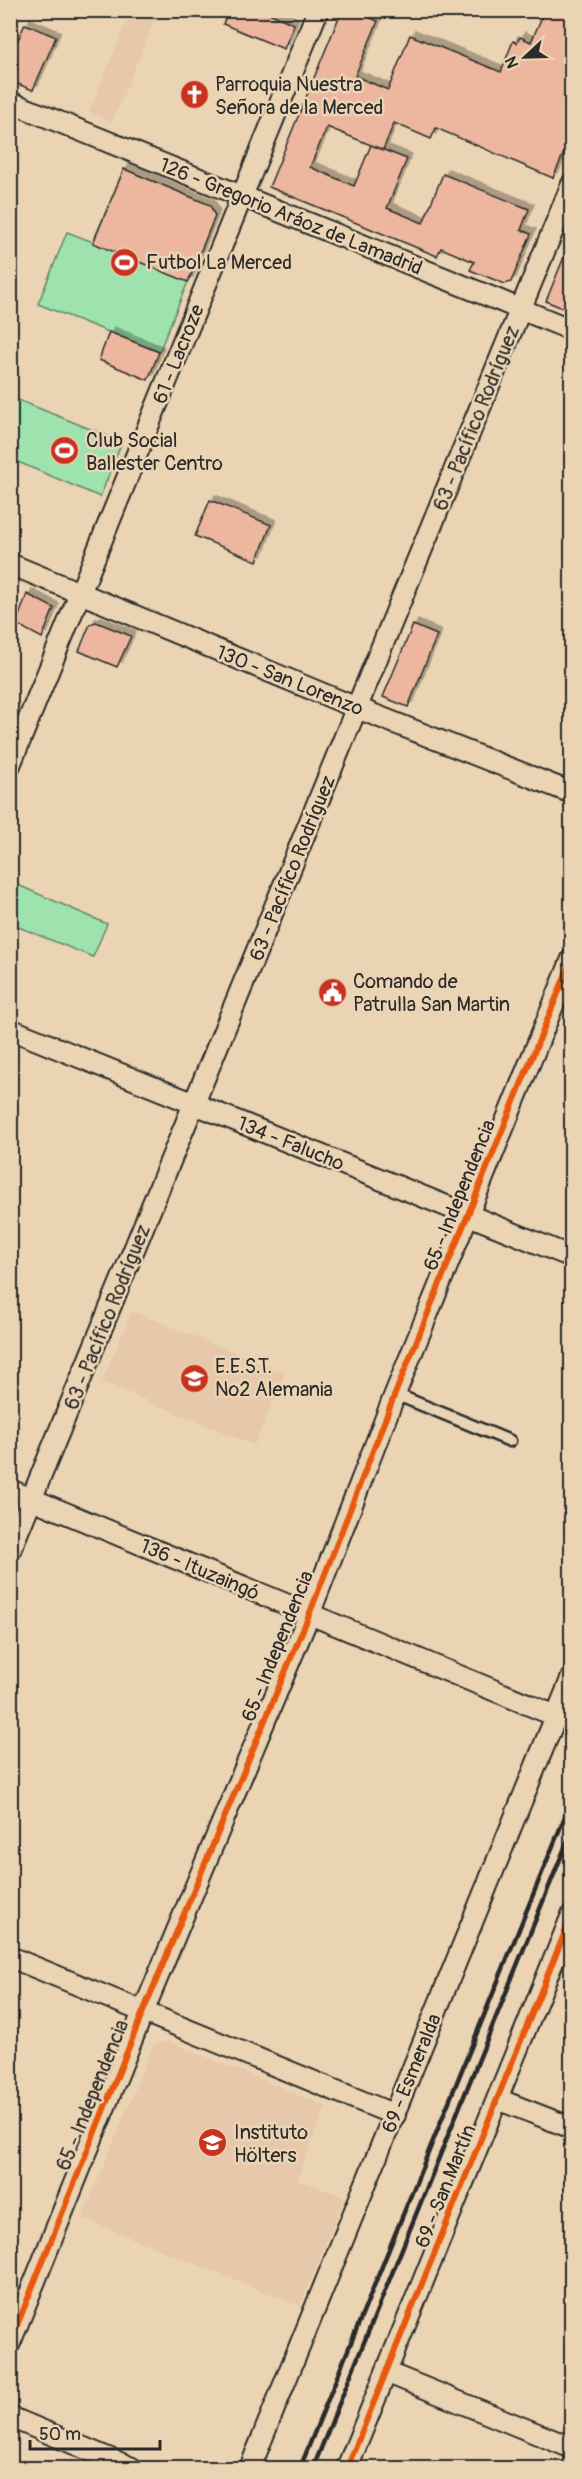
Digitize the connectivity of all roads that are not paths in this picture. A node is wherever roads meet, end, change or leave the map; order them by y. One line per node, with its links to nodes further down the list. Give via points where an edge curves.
1 (318, 10): 4 (street, 61 - Lacroze)
2 (10, 102): 4 (street, 126 - Gregorio Aráoz de Lamadrid)
3 (572, 184): 5 (street, 63 - Pacífico Rodríguez)
4 (242, 197): 5 (street, 126 - Gregorio Aráoz de Lamadrid); 8 (street, 61 - Lacroze)
5 (521, 309): 6 (street, 126 - Gregorio Aráoz de Lamadrid); 9 (street, 63 - Pacífico Rodríguez)
6 (572, 330)
7 (10, 564): 8 (street, 130 - San Lorenzo)
8 (81, 593): 9 (street, 130 - San Lorenzo); 10 (street, 61 - Lacroze)
9 (357, 708): 11 (street, 130 - San Lorenzo); 14 (street, 63 - Pacífico Rodríguez)
10 (10, 765)
11 (572, 793)
12 (572, 959): 15 (street, 65 - Independencia)
13 (10, 1029): 14 (street, 134 - Falucho)
14 (195, 1105): 15 (street, 134 - Falucho); 20 (street, 63 - Pacífico Rodríguez)
15 (469, 1214): 16 (street, 134 - Falucho); 17 (street, 65 - Independencia)
16 (572, 1257)
17 (395, 1394): 18 (lane); 22 (street, 65 - Independencia)
18 (510, 1440)
19 (10, 1490): 20 (street, 136 - Ituzaingó)
20 (32, 1499): 21 (street, 63 - Pacífico Rodríguez); 22 (street, 136 - Ituzaingó)
21 (10, 1551)
22 (309, 1615): 24 (street, 136 - Ituzaingó); 27 (street, 65 - Independencia)
23 (572, 1677): 24 (street, 69 - Esmeralda)
24 (556, 1716): 29 (street, 69 - Esmeralda)
25 (572, 1915): 28 (street, 69 - San Martín)
26 (10, 1957): 27 (street)
27 (143, 2012): 29 (street); 31 (street, 65 - Independencia)
28 (497, 2099): 30 (street); 32 (street, 69 - San Martín)
29 (395, 2115): 36 (street, 69 - Esmeralda)
30 (572, 2128)
31 (10, 2343)
32 (388, 2373): 34 (street); 37 (street, 69 - San Martín)
33 (10, 2417): 35 (street)
34 (572, 2448)
35 (132, 2469)
36 (250, 2469)
37 (347, 2469)

